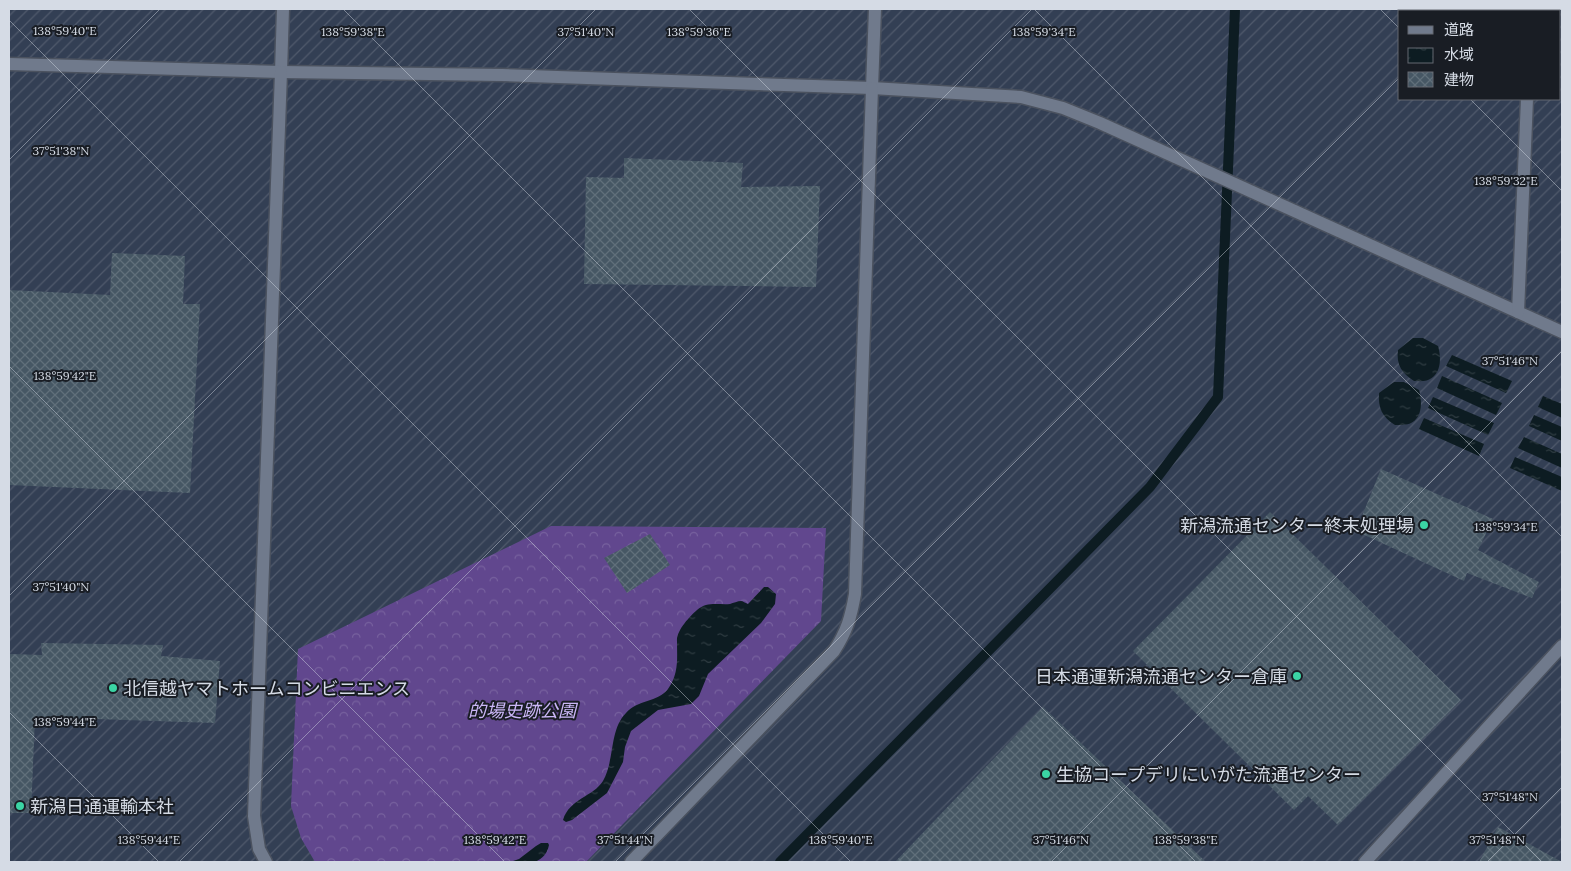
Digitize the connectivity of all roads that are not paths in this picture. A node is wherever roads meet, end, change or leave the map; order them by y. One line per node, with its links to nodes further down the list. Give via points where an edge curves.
1 (283, 9): 4 (street)
2 (875, 9): 5 (street)
3 (9, 64): 4 (street)
4 (281, 72): 5 (street, via 502,75); 10 (street, via 254,816 259,849)
5 (872, 88): 7 (street, via 1021,97 1063,108); 11 (street, via 855,594 851,616 845,635 834,651)
6 (1526, 100): 7 (street)
7 (1518, 312): 8 (street)
8 (1562, 332)
9 (1562, 646): 12 (street)
10 (266, 862)
11 (630, 862)
12 (1365, 862)

